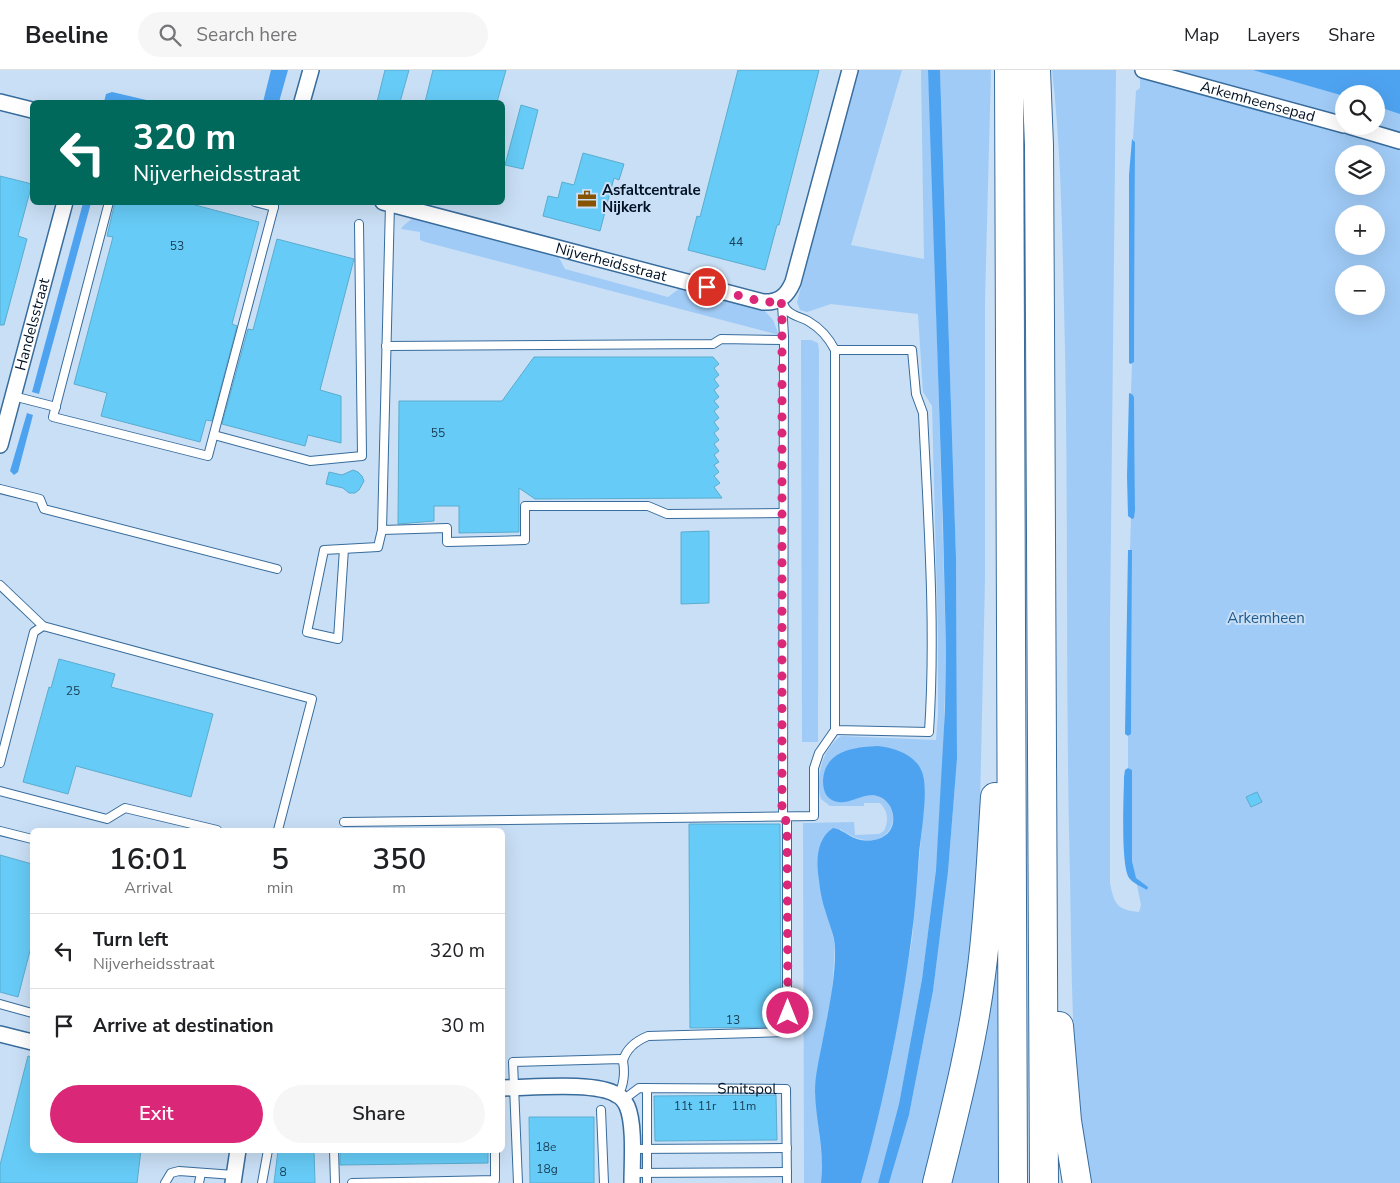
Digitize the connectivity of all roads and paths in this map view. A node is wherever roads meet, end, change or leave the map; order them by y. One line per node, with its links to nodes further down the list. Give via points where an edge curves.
1 (311, 70): 6 (street)
2 (850, 70): 18 (street, via 793,282)
3 (1009, 70): 31 (highway)
4 (1036, 70): 43 (highway)
5 (1143, 70): 9 (street, Arkemheensepad)
6 (303, 100)
7 (0, 102): 8 (street)
8 (30, 110)
9 (1335, 123)
10 (1380, 135): 11 (street)
11 (1400, 141)
12 (65, 205): 22 (street, Handelsstraat)
13 (108, 205): 23 (lane)
14 (274, 205): 24 (lane)
15 (387, 205): 20 (lane)
16 (395, 205): 18 (street, Nijverheidsstraat, via 763,302)
17 (359, 224): 24 (lane, via 362,456 310,461)
18 (781, 299): 19 (lane); 21 (lane, via 786,310 822,332)
19 (784, 340): 20 (lane, via 721,339 713,344); 27 (lane)
20 (386, 346): 28 (lane)
21 (835, 350): 34 (lane); 34 (lane, via 912,350 916,394 923,413 932,685 929,732)
22 (19, 397): 23 (lane); 25 (street, Handelsstraat)
23 (56, 407): 24 (lane, via 53,417 208,456)
24 (214, 435)
25 (0, 445)
26 (0, 489): 30 (lane, via 40,499 44,509)
27 (783, 513): 28 (lane, via 667,514 648,506 524,506 525,540 447,542 447,528); 37 (lane)
28 (382, 530): 29 (lane, via 378,547)
29 (344, 549): 29 (lane, via 324,550 307,632 338,639)
30 (277, 569)
31 (1011, 584): 74 (highway, via 981,977 970,1044); 75 (highway)
32 (0, 585): 33 (lane)
33 (43, 626): 35 (lane, via 34,632); 40 (lane, via 312,699)
34 (835, 730): 37 (lane, via 819,753 814,768 814,816)
35 (0, 763)
36 (0, 791): 39 (lane, via 107,819 125,808)
37 (782, 816): 38 (lane); 48 (lane, via 787,822 788,1032 648,1036 630,1047)
38 (344, 822)
39 (208, 828)
40 (279, 828)
41 (0, 831): 42 (lane)
42 (30, 838)
43 (1042, 843): 76 (highway); 77 (highway, via 1067,1121)
44 (0, 1004): 45 (lane)
45 (30, 1012)
46 (0, 1034): 47 (street)
47 (30, 1042)
48 (623, 1061): 49 (lane, via 513,1062); 51 (lane)
49 (508, 1088): 51 (street, via 590,1088 609,1091); 70 (lane)
50 (647, 1088): 51 (lane, Smitspol); 53 (lane, Smitspol, via 786,1089); 55 (lane)
51 (620, 1097): 54 (street, via 630,1116)
52 (601, 1110): 71 (lane)
53 (787, 1148): 55 (lane); 60 (lane, Smitspol)
54 (631, 1149): 55 (lane); 63 (street)
55 (647, 1149): 62 (lane)
56 (238, 1153): 64 (street)
57 (267, 1153): 67 (lane)
58 (334, 1153): 68 (lane)
59 (495, 1153): 69 (lane, via 495,1180)
60 (787, 1172): 62 (lane); 73 (lane, Smitspol)
61 (201, 1173): 64 (lane); 65 (lane, via 171,1173); 66 (lane)
62 (647, 1173): 63 (lane); 72 (lane)
63 (632, 1178)
64 (234, 1179)
65 (165, 1183)
66 (199, 1183)
67 (262, 1183)
68 (335, 1183)
69 (352, 1183)
70 (518, 1183)
71 (604, 1183)
72 (647, 1183)
73 (787, 1183)
74 (937, 1183)
75 (1014, 1183)
76 (1044, 1183)
77 (1077, 1183)

